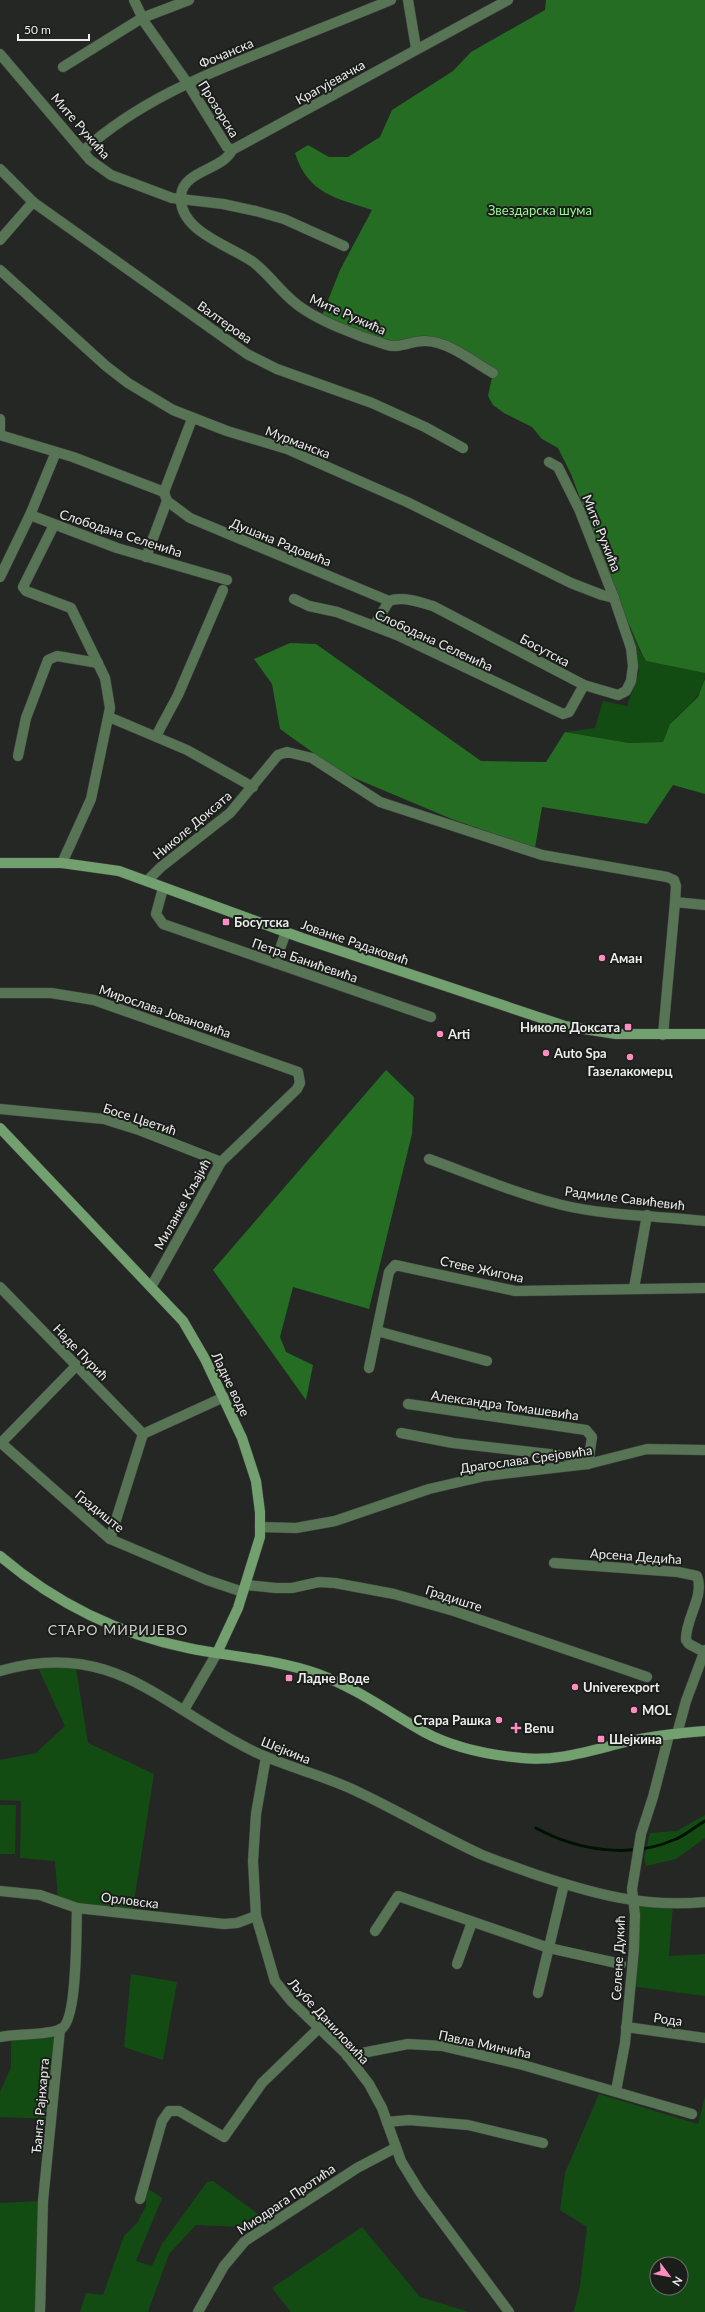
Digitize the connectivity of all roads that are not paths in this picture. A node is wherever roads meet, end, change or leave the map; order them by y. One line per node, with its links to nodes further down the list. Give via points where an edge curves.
1 (134, 0): 6 (street, Прозорска)
2 (188, 0): 6 (street)
3 (391, 0): 10 (street, Фочанска, via 213,71)
4 (408, 0): 7 (street)
5 (508, 0): 7 (street, Крагујевачка)
6 (142, 18): 9 (street); 10 (street, Прозорска)
7 (416, 48): 11 (street, Крагујевачка)
8 (0, 54): 12 (street, Мите Ружића)
9 (63, 67)
10 (188, 84): 11 (street, Прозорска, via 227,147); 12 (street, Фочанска, via 151,101 120,121)
11 (232, 150): 14 (street, Крагујевачка, via 227,157 189,182 182,192)
12 (82, 152): 14 (street, Мите Ружића, via 96,166 111,175)
13 (0, 169): 15 (street, Валтерова)
14 (181, 200): 17 (street, Мите Ружића, via 256,210 284,219); 19 (street, Мите Ружића, via 184,212 197,228 252,262 301,307 393,347 426,341 447,347)
15 (33, 202): 16 (street); 23 (street, Валтерова, via 247,354 277,370 372,403)
16 (0, 240)
17 (344, 246)
18 (0, 270): 20 (street, Мурманска, via 106,366 152,398)
19 (493, 373)
20 (192, 419): 26 (street); 31 (street, Мурманска, via 287,449 407,502 571,583 602,596)
21 (0, 420): 22 (street)
22 (0, 434): 24 (street, Душана Радовића)
23 (463, 448)
24 (56, 452): 26 (street, Душана Радовића, via 161,492); 27 (street)
25 (549, 462): 31 (street, Мите Ружића, via 558,467 579,509)
26 (165, 496): 29 (street); 33 (street, Душана Радовића, via 175,509 194,520)
27 (30, 515): 28 (street, Слободана Селенића); 30 (street)
28 (54, 524): 29 (street, Слободана Селенића); 35 (street, via 23,587 26,591 71,608)
29 (146, 557): 38 (street, Слободана Селенића, via 225,585 178,695)
30 (0, 577)
31 (614, 598): 36 (street, Босутска, via 632,654 631,681 626,691 618,695)
32 (294, 599): 34 (street, Слободана Селенића)
33 (389, 601): 34 (street); 36 (street, Босутска, via 403,600 433,606)
34 (374, 626): 36 (street, Слободана Селенића, via 418,644 565,714 569,712)
35 (98, 662): 37 (street, via 108,685); 39 (street, via 57,656 48,660 26,718)
36 (584, 685)
37 (108, 717): 38 (street, Николе Доксата); 42 (street, via 91,799)
38 (156, 736): 40 (street, Николе Доксата, via 206,760)
39 (18, 756)
40 (253, 787): 43 (street, Николе Доксата, via 230,813); 45 (street, Николе Доксата, via 280,753 304,755 321,762 380,802 542,855 674,880)
41 (0, 863): 42 (main road, Јованке Радаковић)
42 (62, 863): 43 (main road, Јованке Радаковић, via 106,868)
43 (147, 881): 44 (main road, Јованке Радаковић)
44 (163, 888): 47 (main road, Јованке Радаковић); 48 (street, Петра Банићевића, via 156,914 163,924)
45 (675, 902): 46 (street); 52 (street, Николе Доксата)
46 (705, 905)
47 (286, 932): 48 (street); 52 (main road, Јованке Радаковић, via 544,1021 589,1031)
48 (275, 963): 50 (street, Петра Банићевића)
49 (0, 993): 53 (street, Мирослава Јовановића, via 51,993 100,1002)
50 (431, 1017)
51 (705, 1034): 52 (main road, Јованке Радаковић)
52 (663, 1035)
53 (294, 1070): 57 (street, Миланке Кљајић, via 300,1077 297,1089)
54 (0, 1109): 57 (street, Босе Цветић, via 104,1119)
55 (0, 1128): 61 (main road, Ладне воде)
56 (429, 1159): 58 (street, Радмиле Савићевић, via 562,1205)
57 (221, 1162): 61 (street, Миланке Кљајић)
58 (647, 1216): 59 (street, Радмиле Савићевић); 62 (street)
59 (705, 1221)
60 (0, 1287): 66 (street, Наде Пурић)
61 (151, 1287): 68 (main road, Ладне воде, via 188,1328)
62 (634, 1288): 63 (street, Стеве Жигона); 64 (street, Стеве Жигона, via 515,1291 395,1265 389,1272)
63 (705, 1288)
64 (377, 1331): 65 (street); 67 (street, Стеве Жигона)
65 (486, 1362)
66 (77, 1365): 71 (street, Наде Пурић); 72 (street)
67 (369, 1368)
68 (224, 1397): 71 (street); 75 (main road, Ладне воде, via 242,1438 256,1481)
69 (408, 1404): 74 (street, Александра Томашевића, via 586,1430 592,1437)
70 (401, 1433): 74 (street, via 453,1443 555,1454)
71 (143, 1434): 76 (street)
72 (0, 1443): 76 (street, Градиште)
73 (705, 1450): 74 (street, Драгослава Срејовића, via 647,1449)
74 (588, 1464): 75 (street, Драгослава Срејовића, via 524,1470 462,1481 335,1521 296,1528)
75 (260, 1527): 79 (main road, Ладне воде, via 257,1550)
76 (110, 1539): 79 (street, Градиште, via 207,1580)
77 (0, 1556): 81 (main road, via 49,1593 108,1624 161,1642)
78 (554, 1563): 80 (street, Арсена Дедића, via 678,1572 697,1576 701,1581 702,1591 686,1640)
79 (244, 1589): 81 (main road, Ладне воде); 83 (street, Градиште, via 292,1588 319,1582 394,1594 454,1611)
80 (704, 1651): 86 (street, Селене Дукић)
81 (217, 1653): 84 (street, Ладне воде); 86 (main road, via 270,1661 319,1674 350,1688 426,1732 457,1745 492,1755 542,1760)
82 (0, 1671): 84 (street, Шејкина, via 43,1663 89,1664 132,1679)
83 (647, 1676)
84 (184, 1710): 87 (street, Шејкина)
85 (705, 1731): 86 (main road)
86 (673, 1734): 90 (street, Селене Дукић, via 640,1842)
87 (266, 1756): 88 (street, Шејкина, via 350,1789 481,1854); 93 (street, Љубе Даниловића, via 254,1837)
88 (564, 1884): 90 (street, Шејкина); 96 (street)
89 (0, 1891): 92 (street, Орловска, via 40,1895)
90 (632, 1902): 91 (street, Шејкина); 100 (street, Селене Дукић, via 635,1931)
91 (705, 1902)
92 (77, 1908): 93 (street, Орловска, via 224,1924 237,1924); 102 (street, Ђанга Рајнхарта, via 76,1968 70,2016 66,2026)
93 (256, 1916): 101 (street, Љубе Даниловића, via 279,1988)
94 (472, 1922): 95 (street, via 398,1896); 96 (street); 97 (street)
95 (375, 1931)
96 (549, 1948): 98 (street); 99 (street)
97 (457, 1964)
98 (621, 1964)
99 (538, 1993)
100 (626, 2026): 104 (street, Рода); 106 (street, Селене Дукић)
101 (319, 2028): 105 (street, Љубе Даниловића); 111 (street, via 262,2083 224,2138 179,2112 169,2111 162,2121)
102 (60, 2029): 103 (street); 112 (street, Ђанга Рајнхарта, via 43,2201)
103 (0, 2037)
104 (705, 2038)
105 (347, 2056): 106 (street, Павла Минчића, via 408,2044 442,2046 497,2058); 108 (street, Љубе Даниловића, via 376,2094)
106 (616, 2091): 107 (street, Павла Минчића)
107 (692, 2114)
108 (387, 2122): 109 (street, via 409,2120 468,2125); 110 (street, Љубе Даниловића)
109 (543, 2143)
110 (395, 2148): 113 (street, Миодрага Протића, via 357,2168 245,2241 224,2266); 114 (street, Љубе Даниловића, via 420,2192)
111 (140, 2199)
112 (40, 2312)
113 (198, 2312)
114 (509, 2312)

